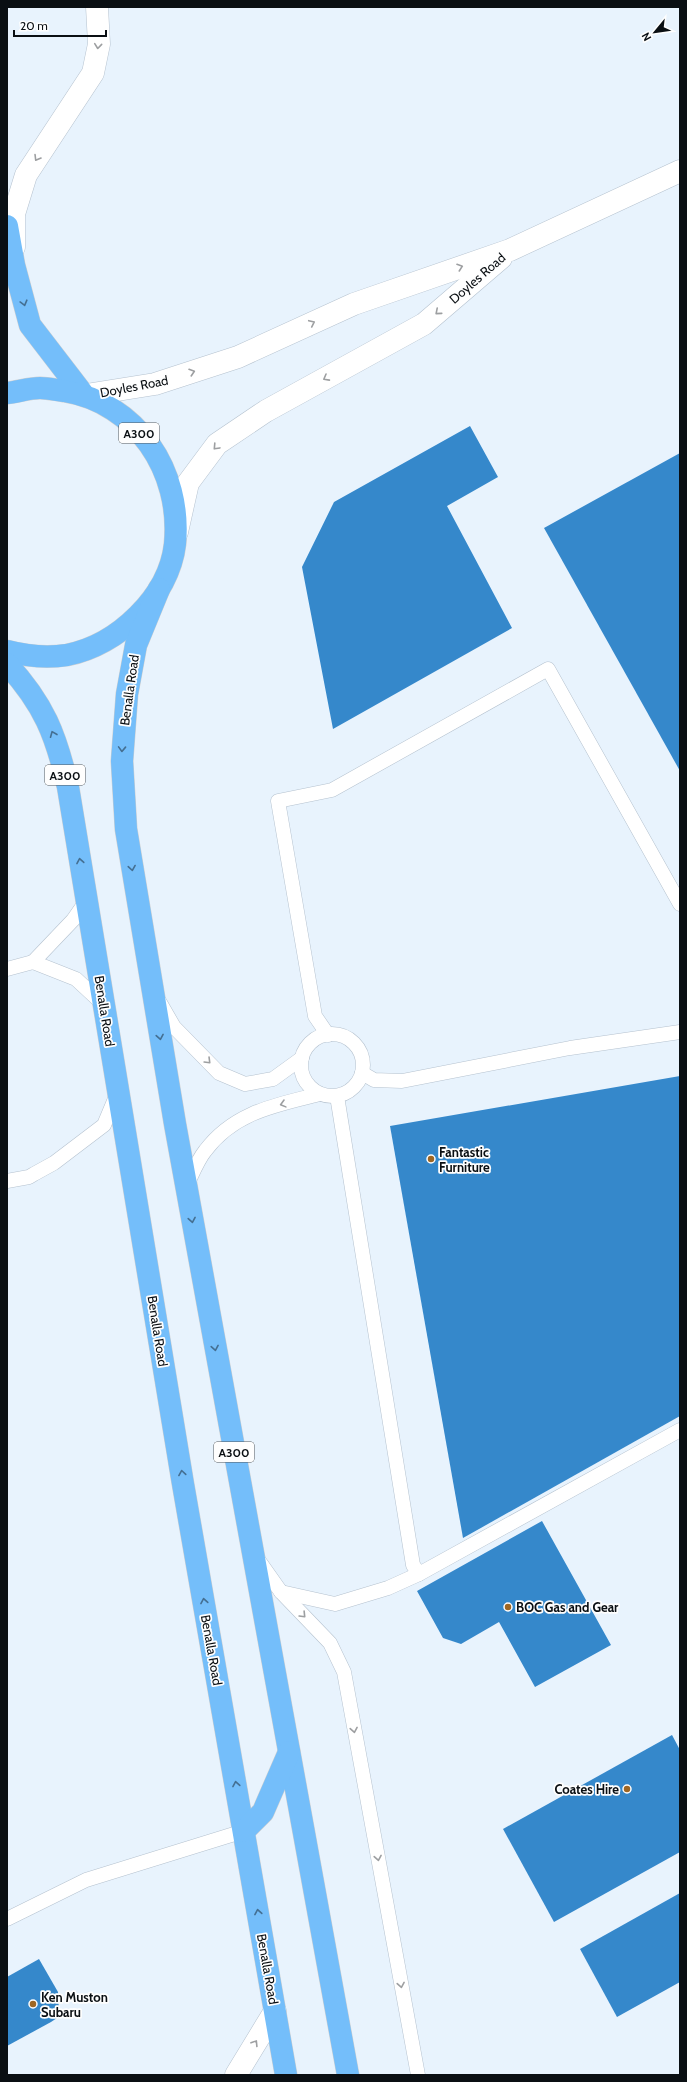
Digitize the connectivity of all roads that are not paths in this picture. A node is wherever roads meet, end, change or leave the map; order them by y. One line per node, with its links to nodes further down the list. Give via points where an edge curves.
1 (97, 7): 5 (main road, one-way to 5, via 99,44 93,73 26,175 14,214)
2 (680, 171): 4 (main road)
3 (7, 226): 5 (highway, A300)
4 (510, 250): 7 (main road, Doyles Road, one-way to 4, via 155,384 238,357 354,304); 8 (main road, Doyles Road, one-way to 8, via 424,324 266,411 216,444 188,483)
5 (14, 265): 7 (highway, A300, one-way to 7, via 30,325)
6 (7, 393): 7 (highway, A300, via 40,388)
7 (84, 395): 8 (highway, A300, via 127,418 157,454 174,498)
8 (175, 544): 9 (highway, A300)
9 (159, 589): 10 (highway, A300, via 135,620 104,642 67,655 29,656); 16 (highway, Benalla Road / A300, one-way to 16, via 136,645 127,694 122,761 126,829)
10 (7, 651)
11 (7, 664): 12 (highway, Benalla Road / A300, one-way to 11, via 68,787 54,736 42,709 27,686)
12 (87, 900): 14 (lane, via 73,920); 17 (highway, Benalla Road / A300)
13 (680, 904): 19 (lane, via 548,669 332,790 278,801 315,1016)
14 (33, 962): 15 (lane); 17 (lane, via 76,979)
15 (7, 969)
16 (151, 986): 20 (lane, one-way to 20, via 174,1027 219,1073 245,1084 273,1079); 26 (highway, Benalla Road / A300, one-way to 26)
17 (104, 1006): 22 (highway, Benalla Road / A300)
18 (680, 1032): 21 (lane, via 570,1048 402,1081 374,1080)
19 (328, 1035): 20 (lane, via 311,1043); 21 (lane, via 338,1035 355,1045 361,1053)
20 (302, 1058): 23 (lane, via 302,1071 307,1083)
21 (362, 1073): 24 (lane, via 353,1088)
22 (118, 1092): 25 (lane, via 104,1126 54,1163 29,1177); 32 (highway, Benalla Road / A300, one-way to 22)
23 (320, 1094): 24 (lane); 26 (lane, one-way to 26, via 259,1110 231,1124 205,1151)
24 (337, 1096): 29 (lane, via 413,1565)
25 (7, 1181)
26 (186, 1187): 28 (highway, Benalla Road / A300, one-way to 28)
27 (680, 1430): 29 (lane)
28 (252, 1552): 30 (lane, Benalla Road); 31 (highway, Benalla Road / A300)
29 (419, 1574): 30 (lane, via 388,1588 335,1604)
30 (281, 1592): 38 (lane, Benalla Road, one-way to 38, via 330,1643 344,1672)
31 (289, 1752): 32 (highway, via 263,1812); 37 (highway, Benalla Road / A300)
32 (244, 1830): 33 (lane, via 86,1880); 34 (highway, Benalla Road / A300, one-way to 32)
33 (7, 1919)
34 (275, 2011): 35 (main road, Benalla Road, one-way to 34); 36 (highway, Benalla Road / A300)
35 (236, 2075)
36 (286, 2075)
37 (348, 2075)
38 (418, 2075)

